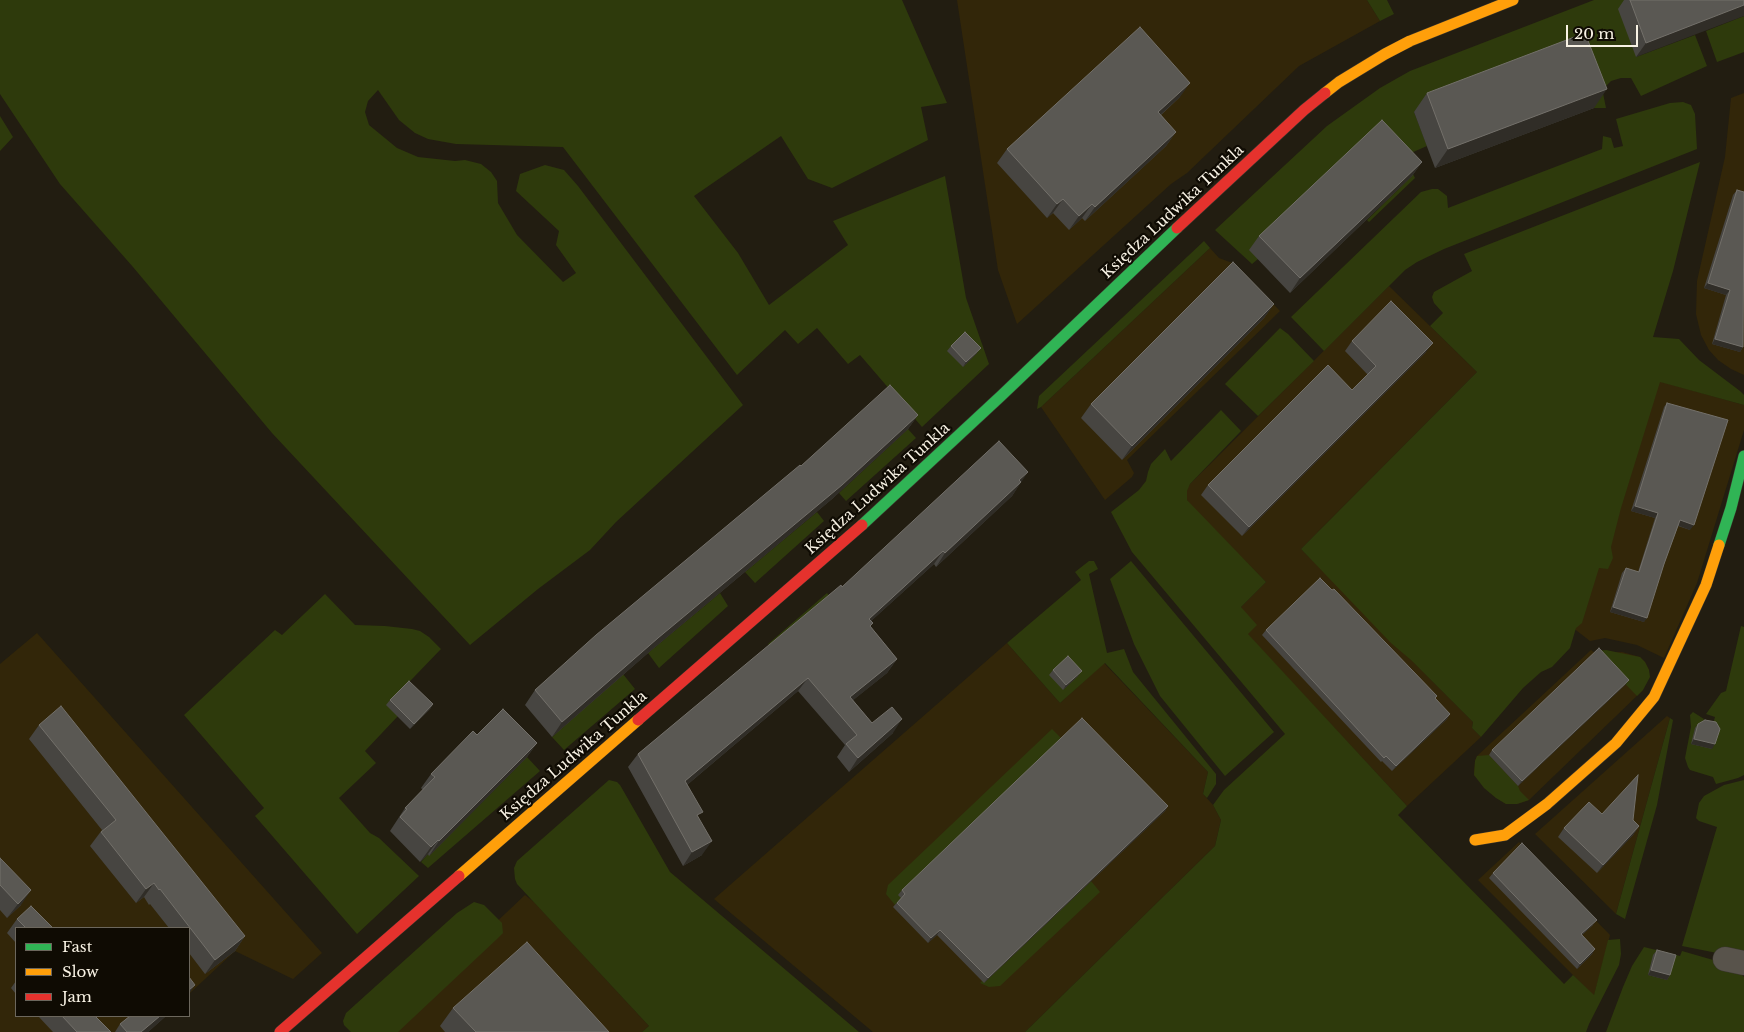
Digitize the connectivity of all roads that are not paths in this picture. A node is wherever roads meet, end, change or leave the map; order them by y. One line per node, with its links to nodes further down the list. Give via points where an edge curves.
1 (1514, 0): 4 (street, Księdza Ludwika Tunkla, via 1385,54 1340,82 1304,110 847,538)
2 (1744, 456): 3 (street, via 1706,585 1654,698 1616,743 1547,804 1505,835)
3 (1475, 840)
4 (280, 1032)

